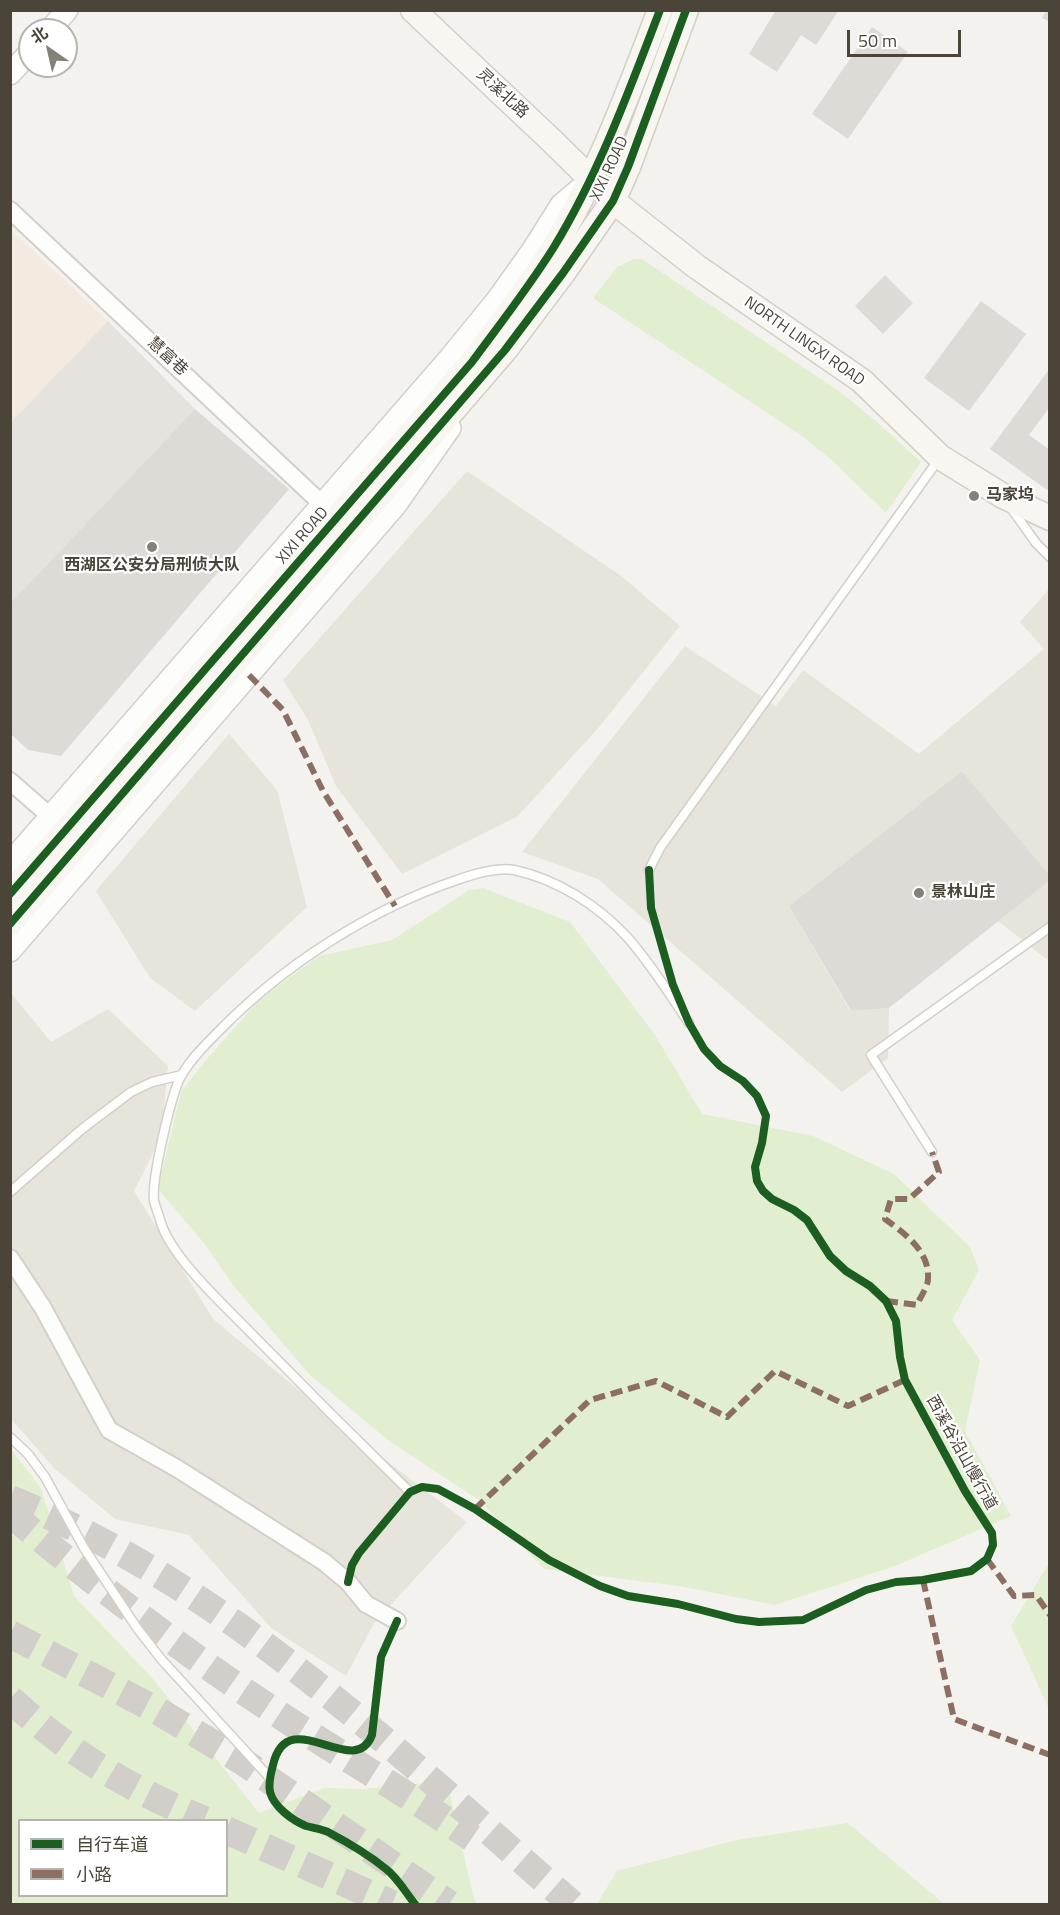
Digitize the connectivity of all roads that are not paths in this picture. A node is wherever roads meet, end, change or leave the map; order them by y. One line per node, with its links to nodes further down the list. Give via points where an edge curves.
1 (413, 10): 4 (main road, 灵溪北路)
2 (660, 10): 4 (main road, XIXI ROAD)
3 (686, 10): 5 (main road, XIXI ROAD)
4 (590, 180): 5 (main road, NORTH LINGXI ROAD); 10 (street, XIXI ROAD, via 561,205 497,300); 17 (main road, XIXI ROAD, via 554,246 472,362)
5 (613, 201): 7 (main road, XIXI ROAD); 8 (main road, NORTH LINGXI ROAD, via 697,267 862,381)
6 (10, 210): 10 (street, 慧富巷)
7 (505, 350): 18 (main road, XIXI ROAD); 20 (street, XIXI ROAD, via 395,506)
8 (940, 457): 9 (main road, NORTH LINGXI ROAD); 16 (lane, via 667,839)
9 (1003, 496): 11 (main road, NORTH LINGXI ROAD); 12 (lane)
10 (323, 505): 14 (street, XIXI ROAD)
11 (1049, 517)
12 (1050, 557)
13 (10, 781): 14 (street)
14 (51, 817): 15 (street, XIXI ROAD)
15 (10, 863)
16 (649, 870)
17 (10, 894)
18 (10, 924)
19 (1050, 927): 23 (lane, via 871,1055)
20 (10, 951)
21 (689, 1023): 22 (lane, via 628,938 600,912 545,880 511,869 475,874 436,887 328,944 251,999 199,1051)
22 (182, 1075): 24 (lane, via 131,1092); 27 (lane, via 174,1091 158,1160 154,1199 167,1238 212,1293)
23 (933, 1152)
24 (10, 1192)
25 (10, 1258): 28 (street, via 43,1308 109,1430 324,1562 366,1604)
26 (10, 1437): 29 (lane, via 45,1477 84,1548 136,1628)
27 (410, 1492)
28 (397, 1621)
29 (270, 1778)

